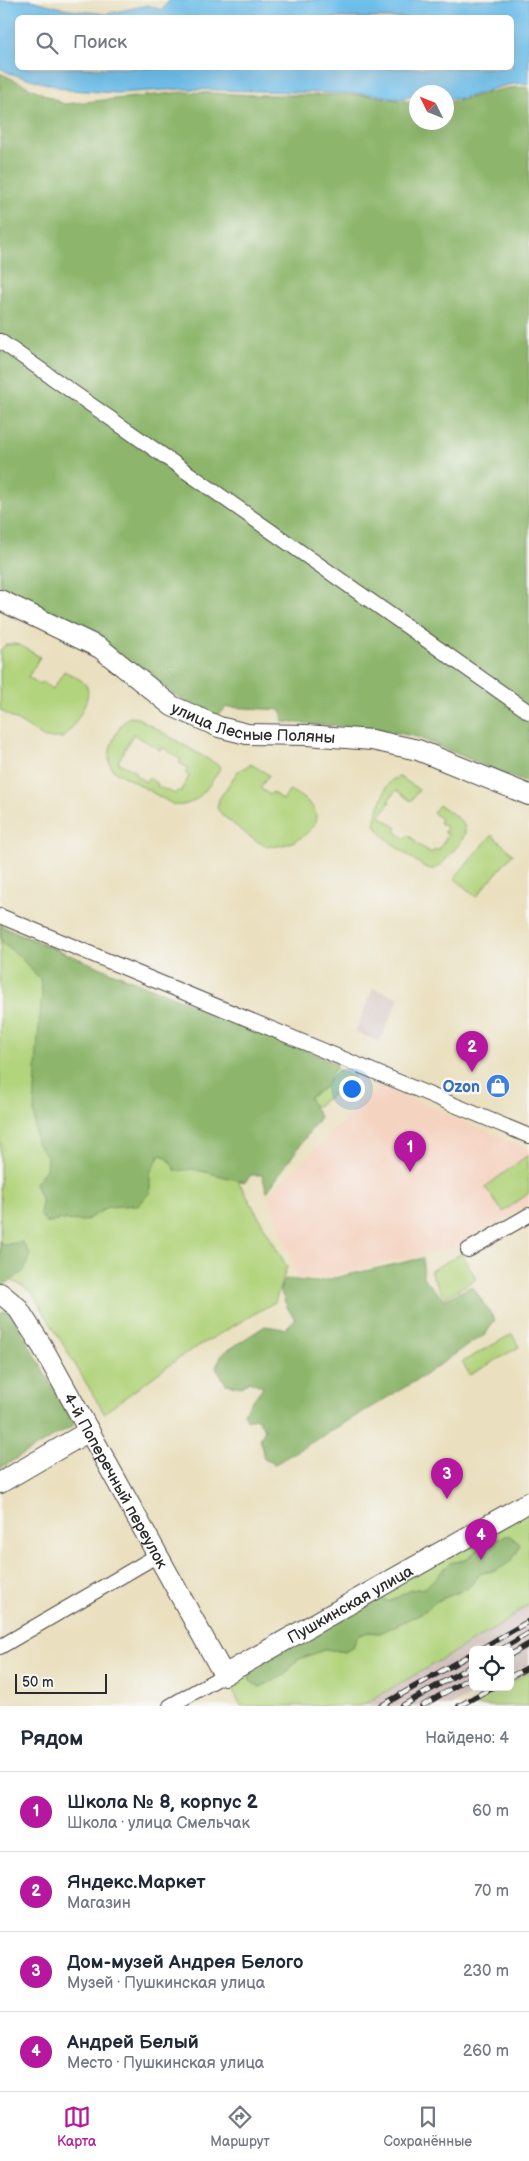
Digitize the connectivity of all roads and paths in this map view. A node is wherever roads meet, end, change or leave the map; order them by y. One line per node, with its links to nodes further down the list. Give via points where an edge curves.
1 (0, 341): 3 (street)
2 (0, 600): 4 (street, улица Лесные Поляны, via 88,641 109,654 172,706 219,727 247,734 337,737 408,746)
3 (529, 712)
4 (529, 795)
5 (0, 916): 6 (street)
6 (529, 1136)
7 (529, 1215): 8 (street)
8 (468, 1250)
9 (0, 1293): 10 (street, 4-й Поперечный переулок, via 23,1315)
10 (89, 1432): 11 (street); 13 (street, 4-й Поперечный переулок)
11 (0, 1483)
12 (529, 1502): 15 (street, Пушкинская улица)
13 (158, 1556): 14 (street); 15 (street, 4-й Поперечный переулок)
14 (0, 1647)
15 (224, 1675): 16 (street, Пушкинская улица)
16 (170, 1706)

